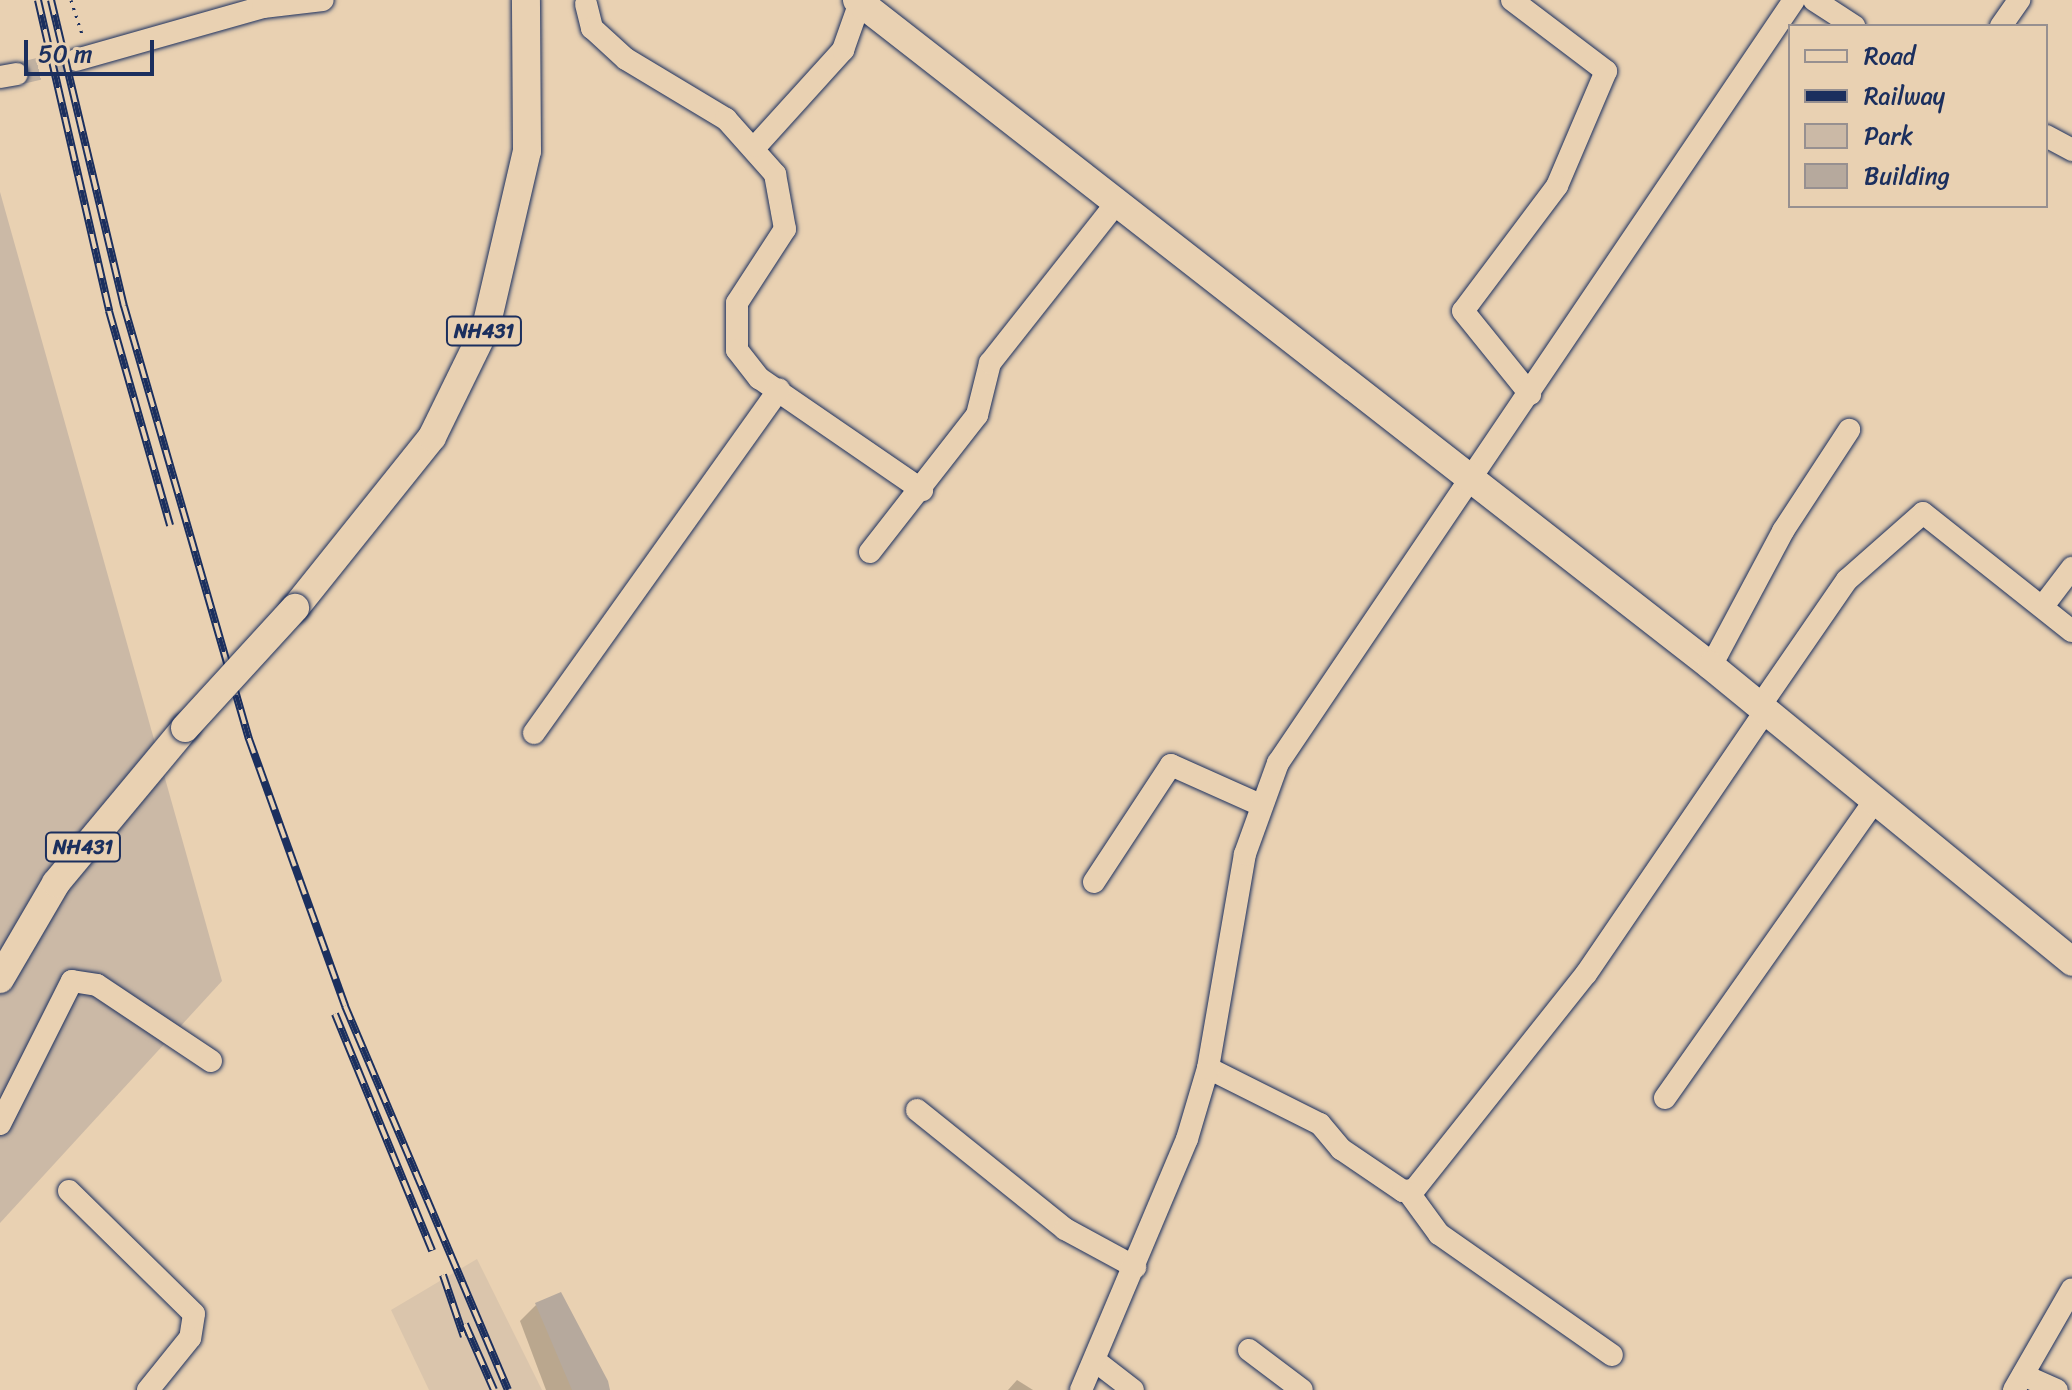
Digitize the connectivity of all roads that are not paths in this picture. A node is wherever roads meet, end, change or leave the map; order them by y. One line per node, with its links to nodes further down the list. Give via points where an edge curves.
1 (323, 0): 8 (street)
2 (526, 0): 33 (main road, NH431, bridge, via 527,151 486,327 432,437 295,608 185,728 56,883)
3 (1512, 0): 18 (street, via 1606,71 1557,186 1463,311)
4 (1794, 0): 18 (street)
5 (1814, 0): 10 (street)
6 (2019, 0): 11 (street)
7 (858, 1): 14 (street, via 843,50); 16 (main road)
8 (290, 3): 12 (street, via 97,49)
9 (586, 4): 14 (street, via 592,28 626,59 726,119)
10 (1851, 24)
11 (2002, 24)
12 (76, 60)
13 (2048, 137): 15 (street)
14 (756, 146): 17 (street, via 775,174 785,229 737,303 736,335 759,378)
15 (2072, 150)
16 (1118, 201): 20 (main road); 21 (street, via 990,363 977,415)
17 (779, 390): 21 (street); 28 (street)
18 (1530, 394): 20 (street)
19 (1849, 430): 26 (street, via 1783,531)
20 (1472, 480): 26 (main road); 30 (street, via 1371,616)
21 (922, 490): 22 (street)
22 (870, 552)
23 (2072, 568): 24 (street)
24 (2043, 606): 25 (street); 27 (street, via 1935,517 1916,515 1847,580)
25 (2072, 631)
26 (1711, 666): 27 (main road)
27 (1763, 708): 29 (main road); 40 (street, via 1586,974)
28 (534, 733)
29 (1874, 802): 32 (main road); 36 (street)
30 (1258, 804): 31 (street, via 1171,765); 35 (street)
31 (1094, 882)
32 (2072, 962)
33 (0, 979)
34 (211, 1061): 38 (street, via 97,985 72,981)
35 (1208, 1068): 40 (street, via 1320,1124 1341,1149); 41 (street)
36 (1665, 1098)
37 (917, 1110): 41 (street, via 1065,1229)
38 (0, 1124)
39 (69, 1191): 47 (street, via 194,1314 190,1338)
40 (1409, 1193): 44 (street, via 1439,1234)
41 (1135, 1267): 45 (street)
42 (2072, 1289): 46 (street)
43 (1249, 1350): 50 (street)
44 (1612, 1355)
45 (1098, 1363): 48 (street); 49 (street)
46 (2018, 1383): 51 (street)
47 (148, 1390)
48 (1081, 1390)
49 (1133, 1390)
50 (1302, 1390)
51 (2057, 1390)

